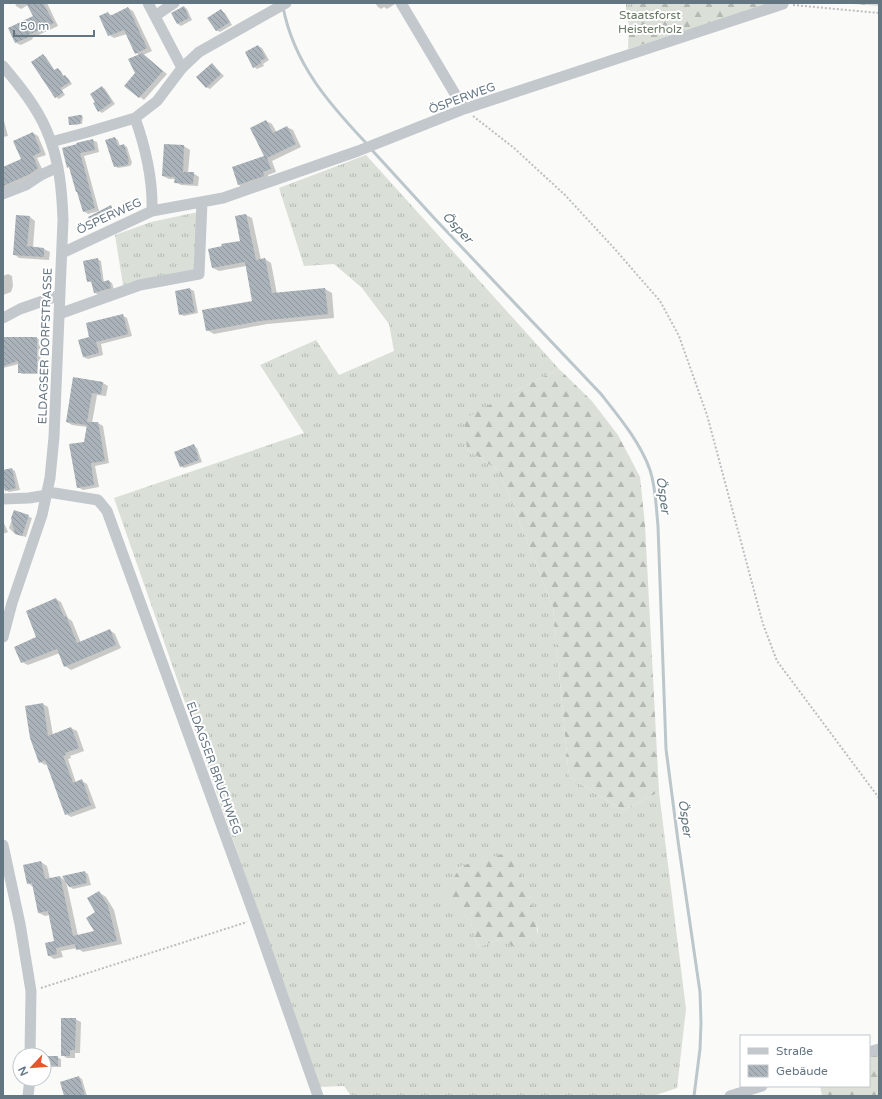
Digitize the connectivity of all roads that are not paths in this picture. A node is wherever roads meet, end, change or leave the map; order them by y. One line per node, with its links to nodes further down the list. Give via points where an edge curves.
1 (148, 3): 6 (street)
2 (174, 3): 6 (street)
3 (401, 3): 9 (street)
4 (783, 4): 9 (street, ÖSPERWEG)
5 (283, 5): 8 (street, via 199,52)
6 (155, 16): 8 (street)
7 (3, 66): 11 (street, ELDAGSER DORFSTRASSE, via 35,109)
8 (182, 68): 10 (street, via 157,101)
9 (464, 110): 14 (street, ÖSPERWEG, via 358,151 223,198)
10 (135, 118): 11 (street); 15 (street, via 145,146 152,191)
11 (51, 142): 12 (street, ELDAGSER DORFSTRASSE)
12 (58, 167): 13 (street, via 26,185); 16 (street, ELDAGSER DORFSTRASSE, via 63,198)
13 (3, 194)
14 (202, 202): 15 (street, ÖSPERWEG); 18 (street, via 199,274 140,285)
15 (152, 210): 16 (street, ÖSPERWEG)
16 (62, 253): 17 (street, ELDAGSER DORFSTRASSE)
17 (60, 295): 18 (street, ELDAGSER DORFSTRASSE); 19 (street)
18 (59, 314): 20 (street, ELDAGSER DORFSTRASSE, via 54,437)
19 (3, 318)
20 (47, 493): 21 (street, ELDAGSER BRUCHWEG, via 29,498); 22 (street, ELDAGSER DORFSTRASSE); 26 (street, ELDAGSER BRUCHWEG, via 98,500 107,511)
21 (3, 499)
22 (3, 637)
23 (3, 845): 24 (street, via 31,991)
24 (30, 1047)
25 (759, 1087): 27 (street)
26 (318, 1096)
27 (730, 1096)

